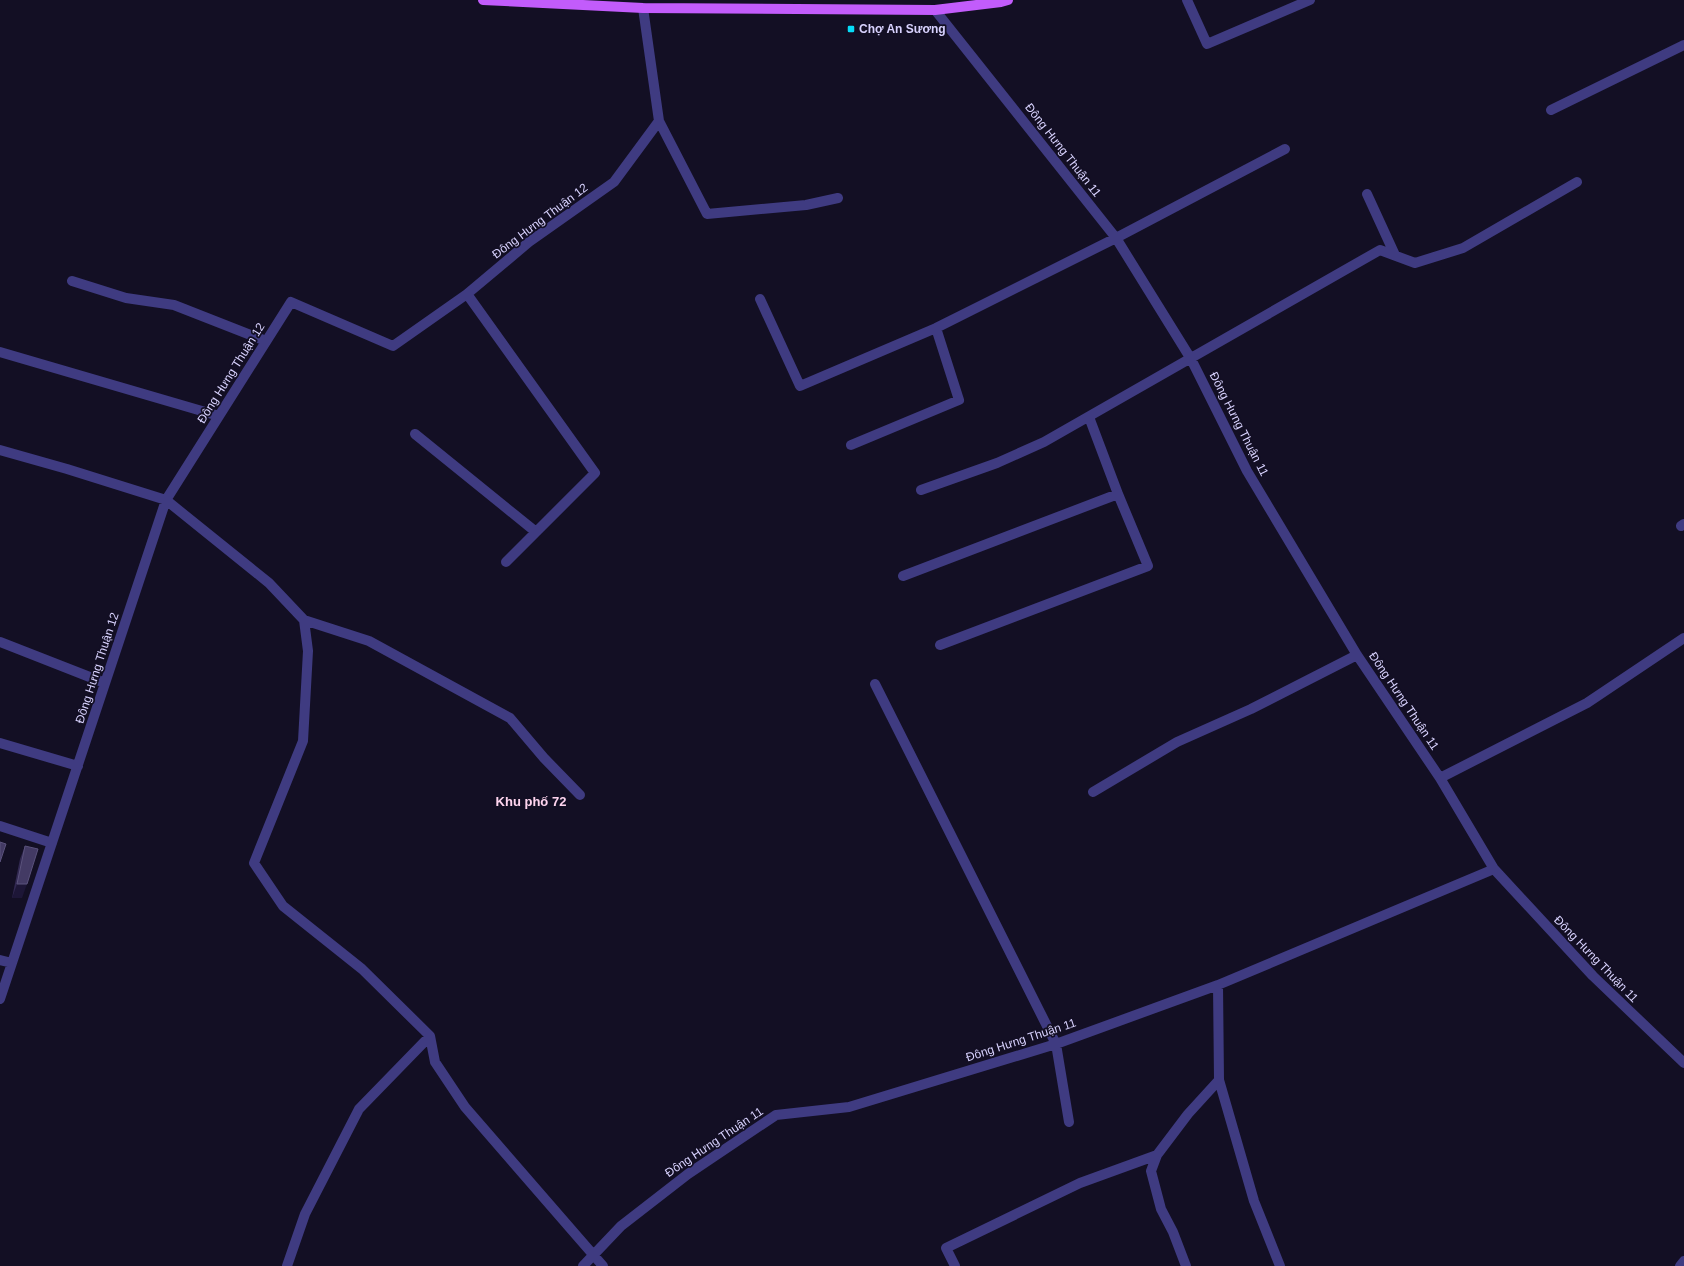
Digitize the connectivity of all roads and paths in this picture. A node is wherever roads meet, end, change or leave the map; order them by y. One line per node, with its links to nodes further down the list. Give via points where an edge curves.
1 (484, 0): 5 (main road)
2 (1187, 0): 3 (street, via 1207,44)
3 (1310, 0)
4 (1003, 1): 6 (main road)
5 (643, 8): 6 (main road); 9 (street)
6 (935, 10): 14 (street, Đông Hưng Thuận 11)
7 (1684, 45): 8 (street)
8 (1551, 110)
9 (659, 121): 13 (street, via 707,214 806,205); 17 (street, Đông Hưng Thuận 12, via 614,182 529,242)
10 (1285, 149): 14 (street)
11 (1578, 182): 15 (street, via 1464,248 1415,263)
12 (1367, 194): 15 (street)
13 (838, 198)
14 (1116, 238): 19 (street); 22 (street, Đông Hưng Thuận 11)
15 (1395, 255): 22 (street, via 1380,250)
16 (72, 281): 20 (street, via 126,298 174,305)
17 (467, 294): 20 (street, Đông Hưng Thuận 12, via 393,346 290,302); 31 (street, via 595,473)
18 (760, 299): 19 (street, via 800,386)
19 (936, 328): 26 (street, via 959,400)
20 (266, 341): 23 (street, Đông Hưng Thuận 12)
21 (0, 352): 23 (street)
22 (1191, 359): 24 (street); 38 (street, Đông Hưng Thuận 11, via 1247,471)
23 (219, 416): 30 (street, Đông Hưng Thuận 12)
24 (1089, 417): 28 (street, via 1044,442 997,463); 29 (street)
25 (415, 434): 31 (street)
26 (851, 445)
27 (0, 450): 30 (street)
28 (921, 490)
29 (1118, 494): 33 (street); 37 (street, via 1148,566)
30 (166, 500): 34 (street, via 268,583); 39 (street, Đông Hưng Thuận 12)
31 (536, 532): 32 (street)
32 (506, 562)
33 (904, 576)
34 (304, 620): 45 (street, via 369,641 510,718); 53 (street, via 308,651 303,741 254,863 283,906 362,969)
35 (1684, 638): 43 (street, via 1587,703)
36 (0, 642): 39 (street)
37 (940, 645)
38 (1357, 655): 43 (street, Đông Hưng Thuận 11); 44 (street, via 1250,709 1177,742)
39 (105, 683): 42 (street, Đông Hưng Thuận 12)
40 (875, 684): 54 (street)
41 (0, 743): 42 (street)
42 (78, 766): 47 (street, Đông Hưng Thuận 12)
43 (1440, 778): 48 (street, Đông Hưng Thuận 11)
44 (1093, 792)
45 (580, 795)
46 (0, 826): 47 (street)
47 (52, 843): 50 (street, Đông Hưng Thuận 12)
48 (1494, 869): 51 (street, Đông Hưng Thuận 11); 55 (street, Đông Hưng Thuận 11, via 1593,976)
49 (0, 960): 50 (street)
50 (12, 963): 52 (street, Đông Hưng Thuận 12)
51 (1218, 985): 54 (street, Đông Hưng Thuận 11); 56 (street)
52 (0, 1000)
53 (430, 1036): 59 (street, via 435,1062 465,1107 534,1184); 61 (street, via 359,1109 305,1214)
54 (1056, 1044): 57 (street); 59 (street, Đông Hưng Thuận 11, via 849,1107 776,1115 688,1174 621,1226)
55 (1684, 1063)
56 (1219, 1080): 58 (street, via 1188,1114); 66 (street, via 1254,1201)
57 (1069, 1122)
58 (1157, 1155): 64 (street, via 1080,1183 946,1248); 65 (street, via 1151,1171 1161,1209)
59 (593, 1256): 62 (street, Đông Hưng Thuận 11); 63 (street)
60 (1684, 1261): 67 (street)
61 (287, 1266)
62 (583, 1266)
63 (603, 1266)
64 (955, 1266)
65 (1186, 1266)
66 (1280, 1266)
67 (1680, 1266)

